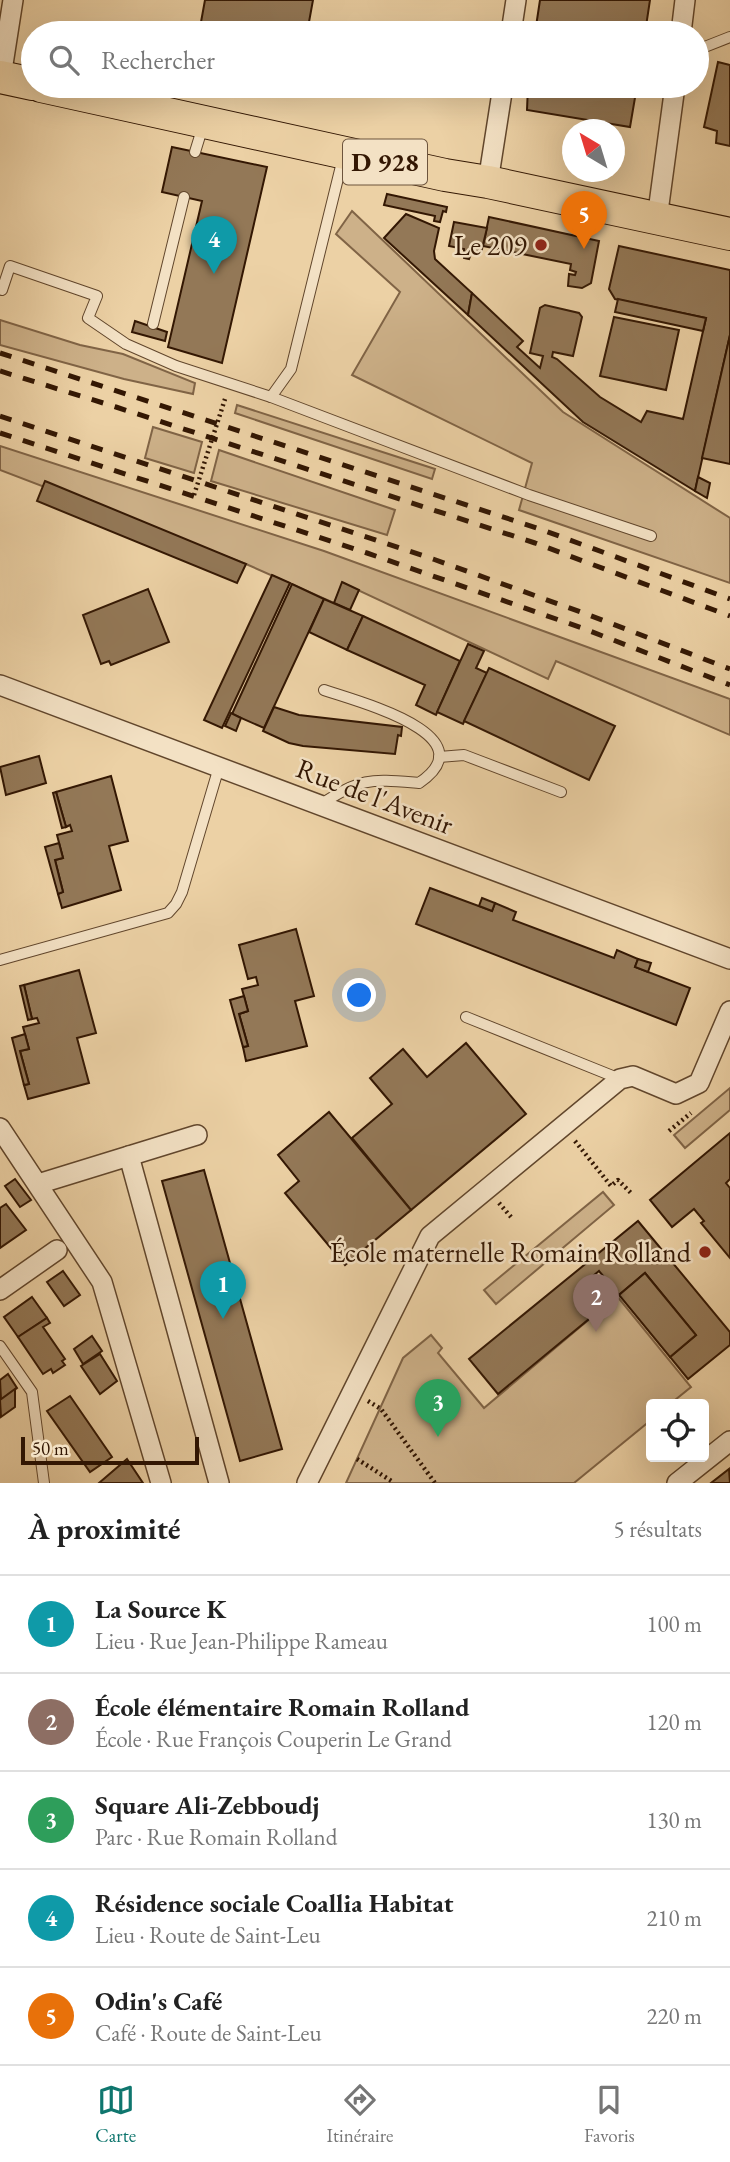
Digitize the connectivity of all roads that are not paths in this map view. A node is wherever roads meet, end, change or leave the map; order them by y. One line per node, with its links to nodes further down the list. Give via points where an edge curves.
1 (13, 0): 8 (street)
2 (516, 0): 4 (street)
3 (685, 0): 5 (street)
4 (513, 21)
5 (682, 21)
6 (730, 37): 7 (lane)
7 (709, 45)
8 (1, 77): 9 (main road)
9 (21, 81)
10 (95, 98): 13 (main road, D 928)
11 (501, 98): 16 (street)
12 (673, 98): 18 (street)
13 (204, 122): 14 (lane); 15 (main road, D 928)
14 (195, 152)
15 (344, 152): 16 (main road, D 928); 22 (lane, via 291,369)
16 (488, 182): 18 (main road, D 928)
17 (184, 197): 21 (lane)
18 (657, 219): 19 (main road, D 928)
19 (730, 234)
20 (0, 289): 22 (lane, via 10,266 97,296 88,318 126,344)
21 (153, 324)
22 (271, 397): 23 (lane)
23 (651, 536)
24 (0, 685): 27 (street, Rue de l'Avenir)
25 (324, 690): 26 (lane, via 409,720 431,735)
26 (439, 757): 28 (lane, via 464,755); 29 (lane, via 435,769 419,783 372,780 346,787)
27 (219, 767): 29 (street, Rue de l'Avenir); 31 (lane, via 182,892 168,913)
28 (561, 792)
29 (320, 805): 30 (street, Rue de l'Avenir)
30 (730, 959)
31 (0, 960)
32 (730, 1011): 34 (street, via 699,1083 676,1094 633,1076)
33 (466, 1017): 34 (lane)
34 (620, 1079): 46 (street, via 430,1236)
35 (0, 1128): 38 (street)
36 (197, 1135): 37 (street)
37 (129, 1156): 38 (street); 45 (street)
38 (38, 1184): 44 (street, via 102,1282)
39 (57, 1250): 40 (street)
40 (0, 1290)
41 (0, 1346): 43 (lane, via 32,1392)
42 (730, 1441): 47 (street)
43 (44, 1483)
44 (161, 1483)
45 (219, 1483)
46 (307, 1483)
47 (677, 1483)

